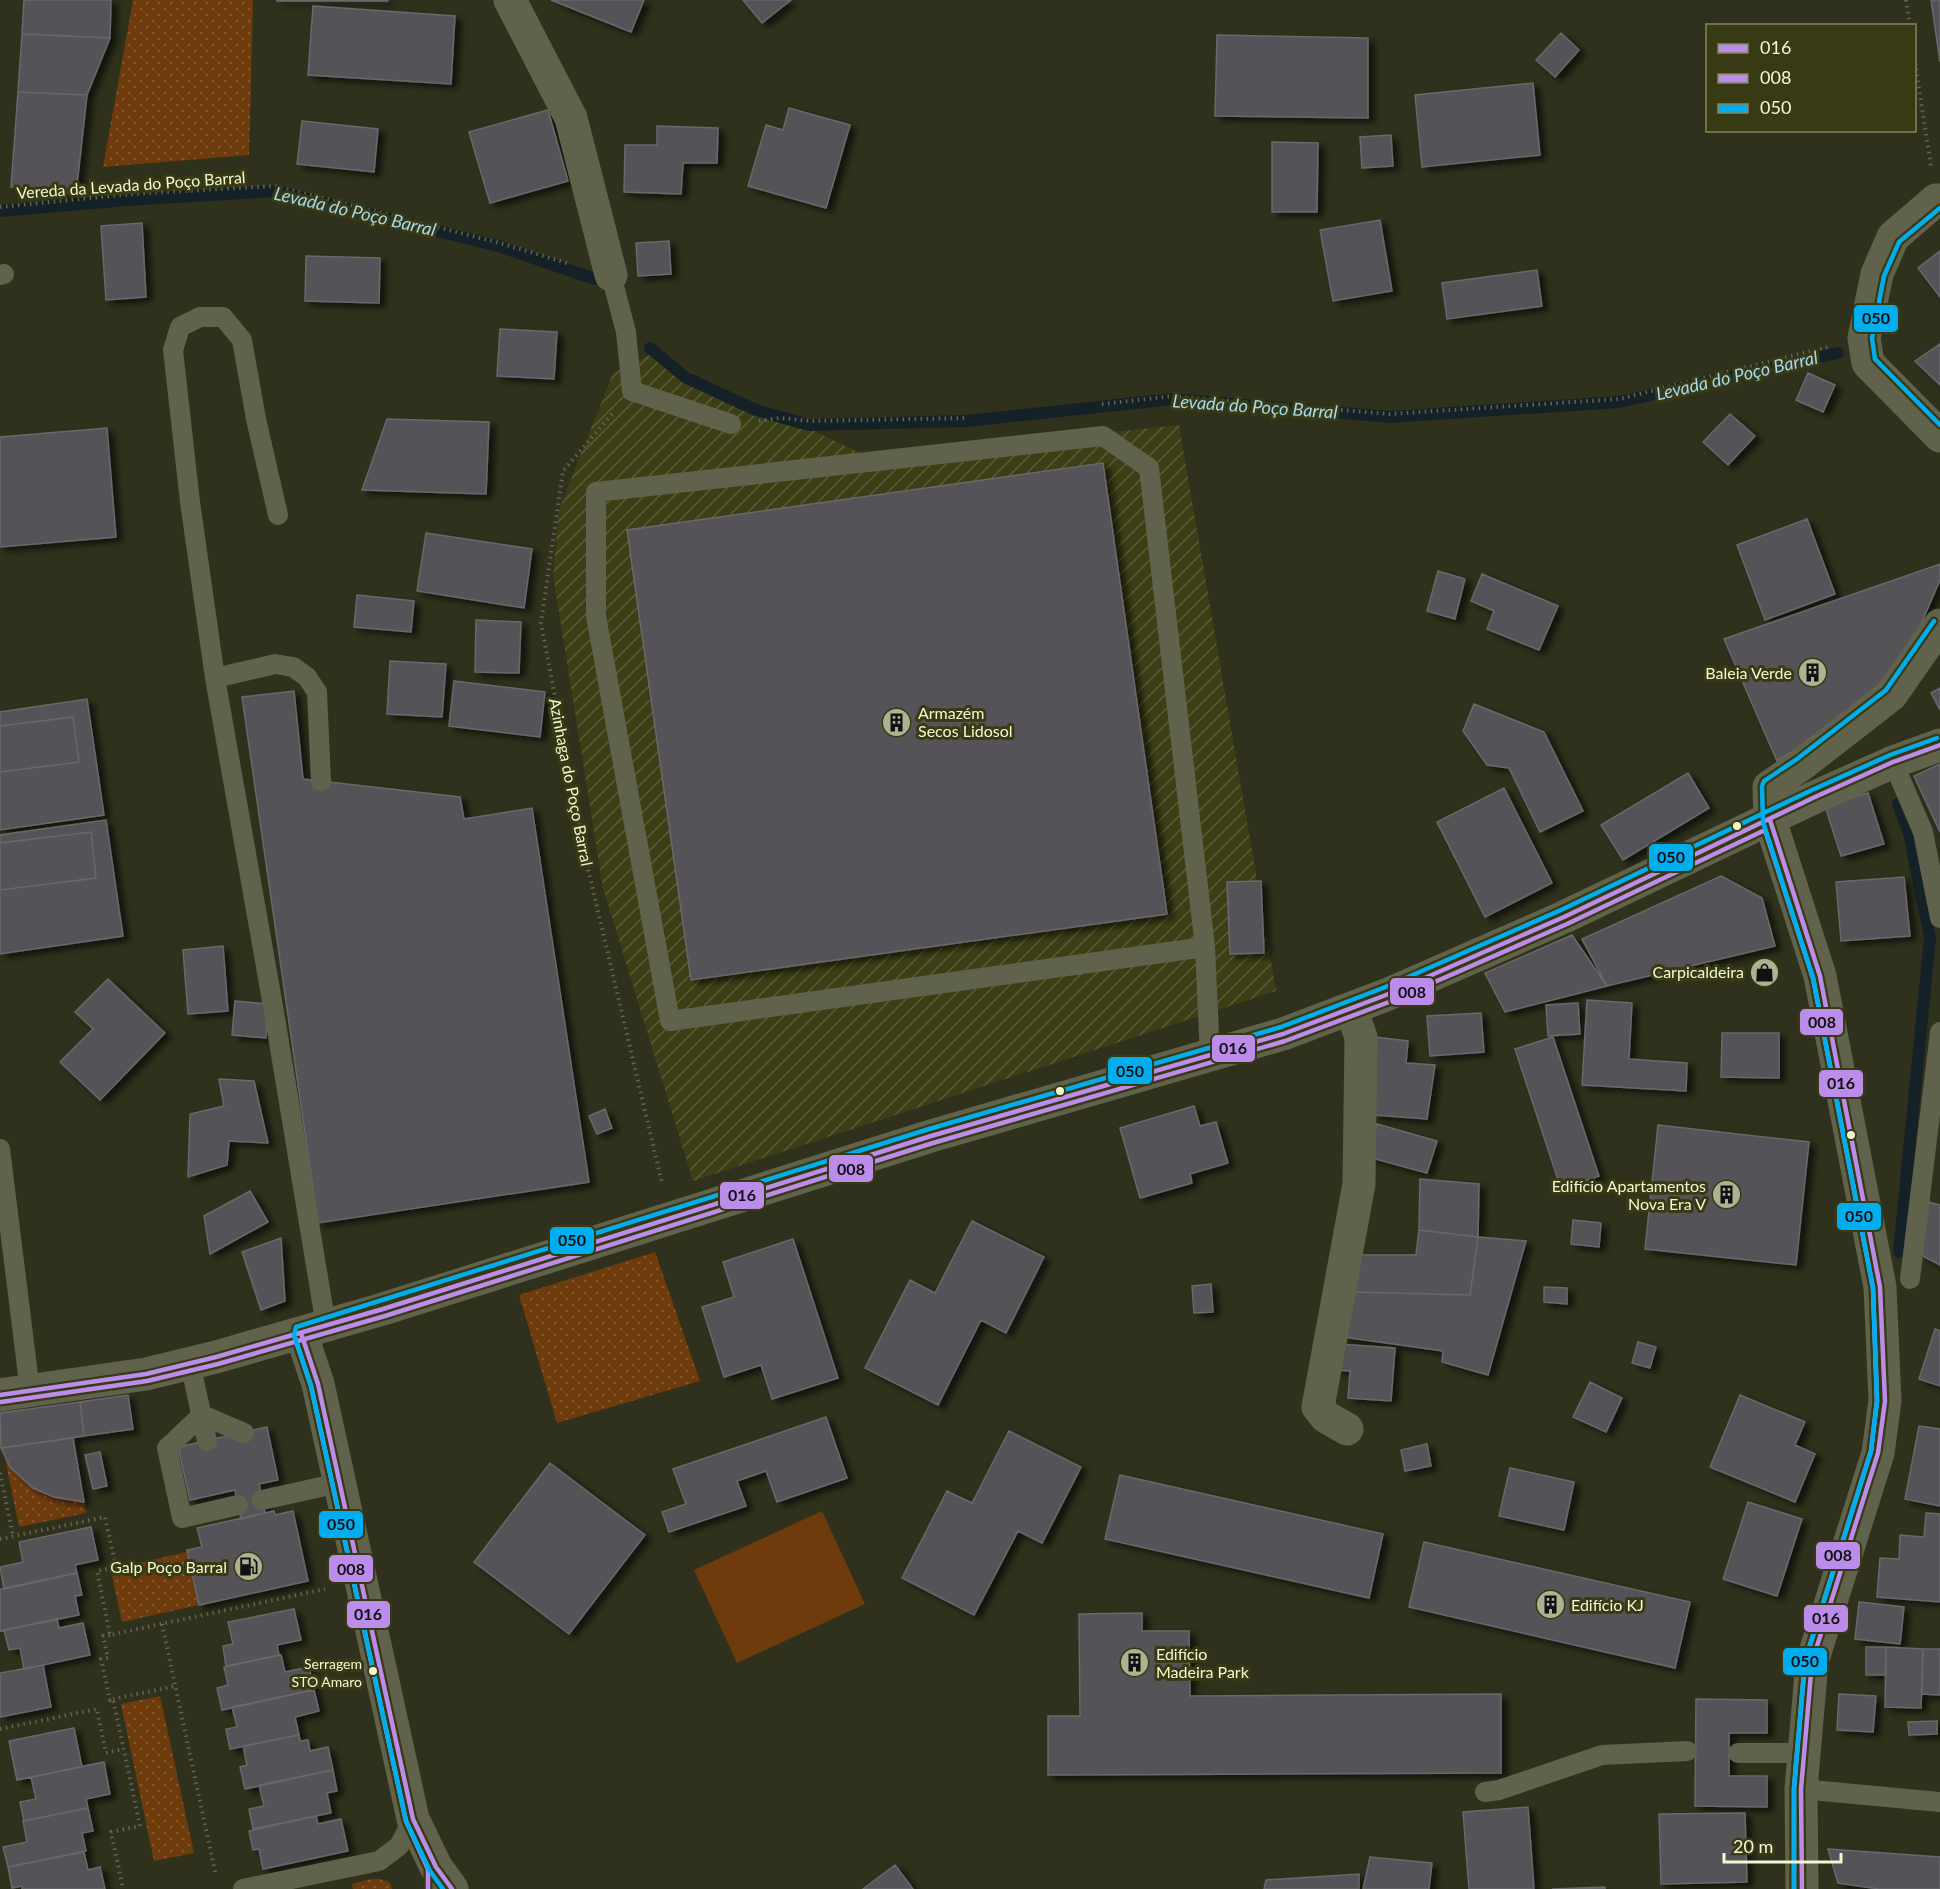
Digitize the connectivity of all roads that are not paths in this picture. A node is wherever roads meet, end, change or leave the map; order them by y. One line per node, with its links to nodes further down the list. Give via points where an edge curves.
1 (510, 0): 3 (street, via 570,118)
2 (1938, 200): 5 (street, via 1893,237 1877,274 1864,338 1868,363)
3 (611, 275): 4 (lane, via 626,332 632,391)
4 (731, 424)
5 (1940, 436)
6 (278, 515): 8 (lane, via 242,340 223,317 200,317 180,327 173,350)
7 (1940, 625): 12 (street, via 1891,695 1769,787)
8 (215, 678): 11 (lane, via 275,664 293,667 307,677 317,692); 20 (lane, via 274,1012)
9 (1940, 745): 10 (street)
10 (1893, 762): 12 (street); 13 (lane, via 1923,832)
11 (321, 781)
12 (1770, 820): 15 (street, via 1564,917); 32 (street, via 1820,976 1880,1287 1885,1401 1878,1453 1812,1662)
13 (1940, 918)
14 (1205, 947): 14 (lane, via 1149,468 1103,436 596,492 596,616 670,1021); 17 (lane)
15 (1351, 1009): 17 (street); 24 (street, via 1361,1037 1359,1184 1318,1407 1326,1417)
16 (1940, 1032): 19 (lane)
17 (1210, 1056): 20 (street, via 920,1140)
18 (0, 1149): 22 (lane)
19 (1910, 1279)
20 (314, 1330): 21 (street); 27 (street, via 318,1384)
21 (190, 1363): 22 (street, via 146,1374); 23 (lane)
22 (15, 1393)
23 (202, 1415): 25 (lane); 26 (lane); 29 (lane, via 167,1448 182,1518)
24 (1347, 1429)
25 (244, 1433)
26 (207, 1441)
27 (339, 1483): 28 (lane); 36 (street)
28 (262, 1500)
29 (227, 1502)
30 (1687, 1750): 34 (lane, via 1602,1755)
31 (1738, 1752): 32 (lane)
32 (1803, 1753): 33 (street)
33 (1801, 1788): 35 (lane); 39 (street)
34 (1485, 1792)
35 (1940, 1802)
36 (413, 1819): 37 (street); 38 (lane, via 399,1846 379,1861)
37 (442, 1882)
38 (243, 1889)
39 (1802, 1889)

